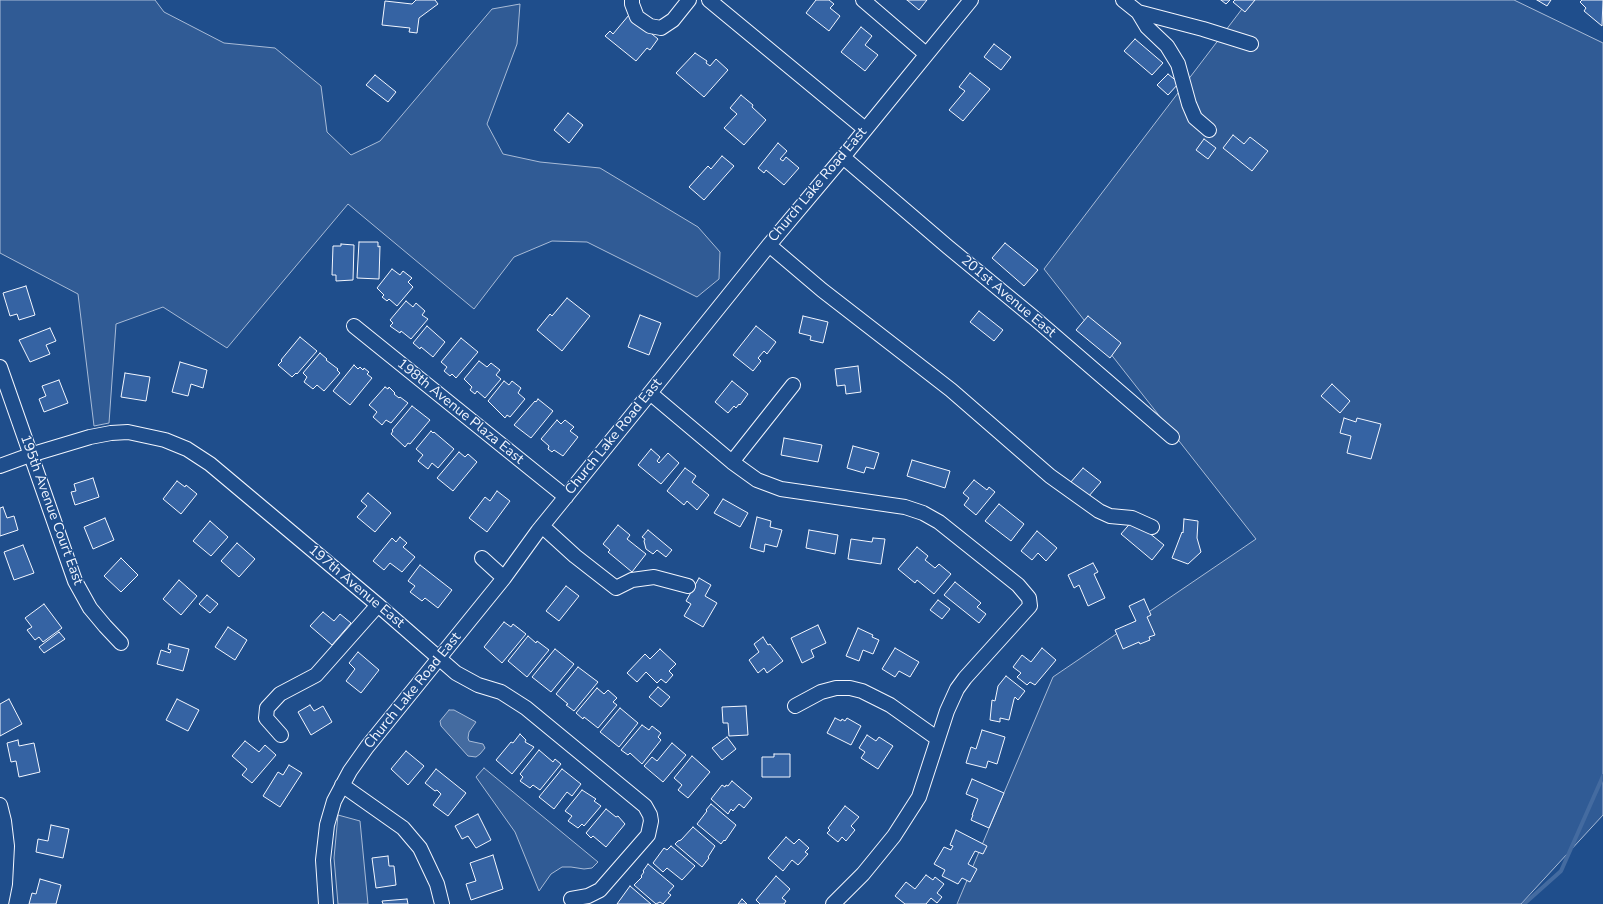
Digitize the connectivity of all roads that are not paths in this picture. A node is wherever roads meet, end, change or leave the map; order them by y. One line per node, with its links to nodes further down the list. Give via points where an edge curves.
1 (632, 0): 2 (street, via 637,16 650,26 661,28 673,20)
2 (689, 0)
3 (709, 0): 10 (street)
4 (863, 0): 9 (street)
5 (971, 0): 9 (street, Church Lake Road East)
6 (1124, 0): 7 (street)
7 (1138, 12): 8 (street); 11 (street, via 1147,28 1167,46 1178,64 1195,118)
8 (1251, 44)
9 (926, 54): 10 (street, Church Lake Road East)
10 (865, 128): 12 (street, Church Lake Road East)
11 (1209, 130)
12 (843, 157): 13 (street, Church Lake Road East); 18 (street, 201st Avenue East)
13 (769, 245): 17 (street, Church Lake Road East); 24 (street, via 822,290 951,390 1050,476 1099,511 1110,516 1132,518)
14 (354, 326): 22 (street, 198th Avenue Plaza East)
15 (0, 367): 19 (street, 195th Avenue Court East)
16 (793, 385): 20 (street)
17 (650, 393): 20 (street); 22 (street, Church Lake Road East)
18 (1172, 437)
19 (30, 455): 21 (street, 197th Avenue East); 28 (street, 197th Avenue East, via 90,437 128,432 165,440 187,449 210,464); 29 (street, 195th Avenue Court East, via 75,581 90,608)
20 (732, 462): 33 (street, via 757,480 781,489 905,507 923,513 939,522 1018,584 1029,598 1030,606 965,678 947,710)
21 (0, 466)
22 (566, 498): 23 (street, Church Lake Road East)
23 (542, 526): 26 (street, Church Lake Road East); 27 (street, via 616,588 632,580 654,577)
24 (1152, 527)
25 (482, 558): 26 (street)
26 (504, 578): 30 (street, Church Lake Road East)
27 (688, 586)
28 (378, 605): 30 (street, 197th Avenue East); 32 (street, via 316,675 280,694 267,708 266,718)
29 (120, 643)
30 (439, 658): 34 (street, Church Lake Road East, via 367,747); 36 (street, 197th Avenue East, via 456,674 478,685 501,692 526,708 645,806 650,815 648,834 600,890 588,896)
31 (794, 706): 33 (street, via 821,692 850,688 890,705)
32 (281, 735)
33 (938, 739): 40 (street, via 919,797 894,836 863,874)
34 (342, 785): 38 (street, Church Lake Road East, via 331,811 324,846); 39 (street, via 402,828 420,848 437,884)
35 (0, 805): 37 (street, via 7,846)
36 (571, 899)
37 (1, 904)
38 (326, 904)
39 (442, 904)
40 (833, 904)

